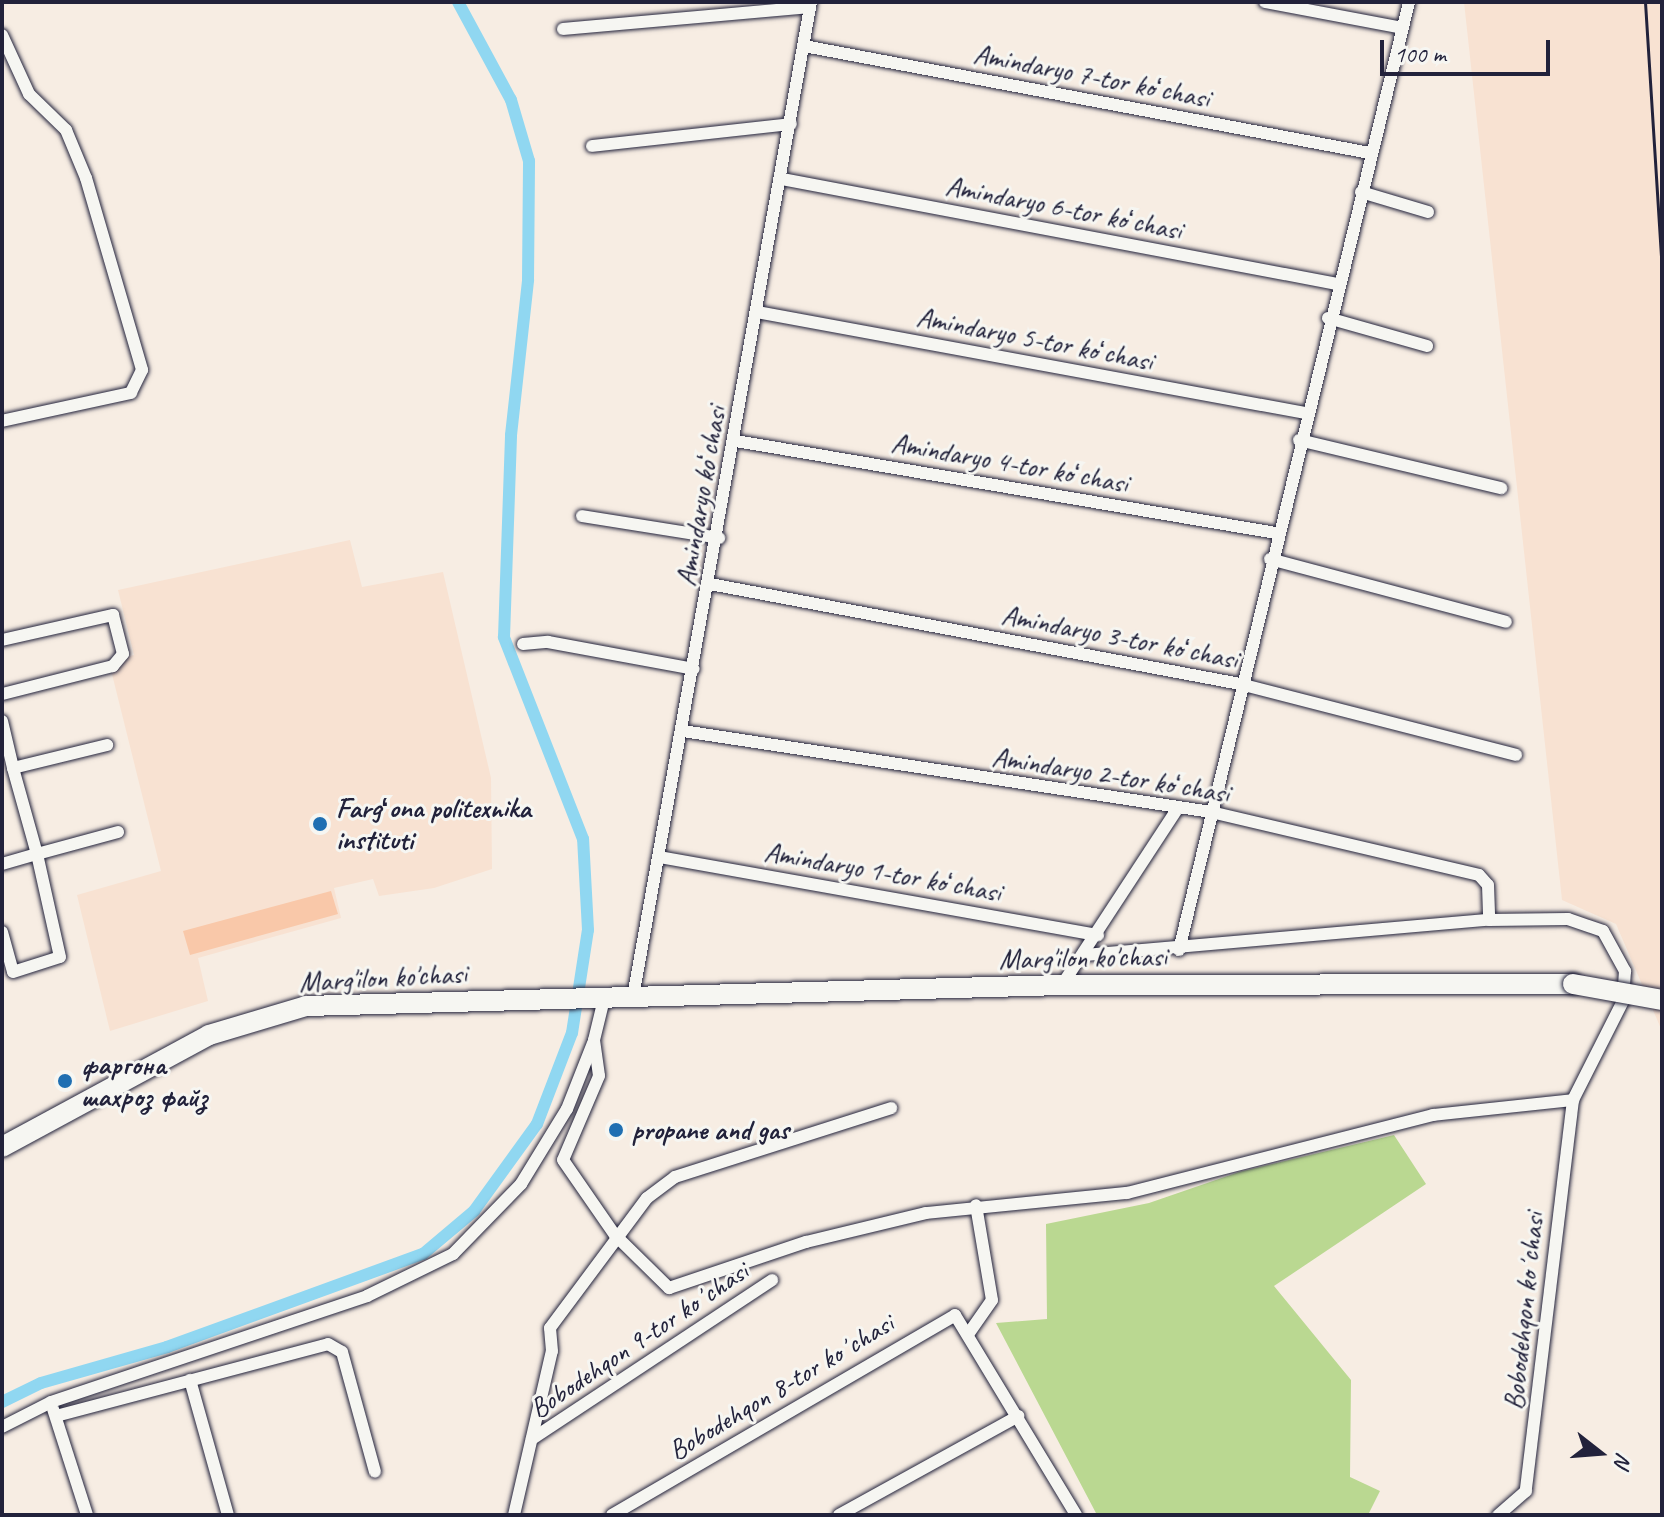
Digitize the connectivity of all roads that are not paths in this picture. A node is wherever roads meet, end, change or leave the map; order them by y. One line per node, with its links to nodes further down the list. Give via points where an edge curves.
1 (1265, 2): 4 (street)
2 (1409, 2): 4 (street)
3 (811, 4): 5 (street); 7 (street, Amindaryo koʻchasi)
4 (1402, 28): 10 (street)
5 (563, 29)
6 (2, 35): 19 (street, via 29,94 66,130 86,178 142,370 131,393)
7 (804, 46): 8 (street, Amindaryo koʻchasi); 10 (street, Amindaryo 7-tor koʻchasi)
8 (791, 124): 9 (street); 11 (street, Amindaryo koʻchasi)
9 (592, 146)
10 (1370, 153): 12 (street)
11 (782, 179): 14 (street, Amindaryo 6-tor koʻchasi); 15 (street, Amindaryo koʻchasi)
12 (1361, 192): 13 (street); 14 (street)
13 (1428, 212)
14 (1337, 284): 16 (street)
15 (757, 312): 18 (street, Amindaryo 5-tor koʻchasi); 21 (street, Amindaryo koʻchasi)
16 (1328, 318): 17 (street); 18 (street)
17 (1427, 346)
18 (1305, 413): 20 (street)
19 (2, 421)
20 (1299, 440): 22 (street); 24 (street)
21 (736, 441): 24 (street, Amindaryo 4-tor koʻchasi); 25 (street, Amindaryo koʻchasi)
22 (1501, 488)
23 (582, 516): 25 (street)
24 (1276, 533): 26 (street)
25 (719, 538): 27 (street, Amindaryo koʻchasi)
26 (1270, 559): 28 (street); 32 (street)
27 (710, 584): 31 (street, Amindaryo koʻchasi); 32 (street, Amindaryo 3-tor koʻchasi)
28 (1506, 622)
29 (2, 640): 33 (street, via 113,615 123,654 113,666)
30 (523, 644): 31 (street, via 548,642)
31 (694, 669): 35 (street, Amindaryo koʻchasi)
32 (1240, 684): 37 (street, Amindaryo 3-tor koʻchasi); 40 (street)
33 (2, 694)
34 (2, 721): 38 (street)
35 (683, 731): 39 (street, Amindaryo 2-tor koʻchasi); 43 (street, Amindaryo koʻchasi)
36 (107, 745): 38 (street)
37 (1516, 755)
38 (13, 768): 42 (street)
39 (1176, 811): 40 (street, Amindaryo 2-tor koʻchasi); 47 (street)
40 (1211, 812): 45 (street, Amindaryo 2-tor koʻchasi, via 1479,875 1488,885); 48 (street)
41 (118, 832): 42 (street)
42 (37, 854): 44 (street); 50 (street, via 60,957)
43 (659, 857): 47 (street, Amindaryo 1-tor koʻchasi); 52 (street, Amindaryo koʻchasi)
44 (2, 864)
45 (1489, 920): 48 (street, Bobodehqon koʼchasi); 56 (street, Bobodehqon koʼchasi, via 1590,924 1603,931 1621,958 1619,1015 1586,1063)
46 (2, 932): 50 (street)
47 (1098, 935): 49 (street)
48 (1179, 950): 49 (street, Bobodehqon koʼchasi)
49 (1085, 955): 51 (street)
50 (7, 973)
51 (1062, 985): 52 (main road, Marg'ilon ko'chasi); 54 (main road, Marg'ilon ko'chasi, bridge, via 1573,984)
52 (633, 997): 53 (main road, Marg'ilon ko'chasi)
53 (598, 999): 55 (street); 58 (main road, Marg'ilon ko'chasi, via 306,1006 209,1035)
54 (1662, 1000)
55 (594, 1040): 60 (street, via 599,1076 563,1160); 64 (street, via 567,1109 521,1184 453,1254 367,1296)
56 (1573, 1100): 59 (street, via 1433,1115 1127,1193); 76 (street, Bobodehqon koʼchasi, via 1526,1491)
57 (891, 1108): 60 (street, via 675,1177)
58 (2, 1147)
59 (976, 1205): 60 (street, via 806,1242 669,1288); 62 (street, via 992,1300)
60 (615, 1235): 68 (street, via 550,1328 552,1351)
61 (772, 1280): 68 (street, Bobodehqon 9-tor koʼchasi)
62 (969, 1333): 66 (street); 73 (street, Bobodehqon 8-tor koʼchasi, via 949,1316)
63 (190, 1380): 65 (street); 69 (street, via 336,1346); 71 (street)
64 (51, 1402): 65 (street); 67 (street)
65 (56, 1416): 70 (street)
66 (1018, 1416): 74 (street); 75 (street)
67 (2, 1427)
68 (532, 1439): 72 (street)
69 (375, 1472)
70 (87, 1515)
71 (228, 1515)
72 (514, 1515)
73 (612, 1515)
74 (839, 1515)
75 (1076, 1515)
76 (1498, 1515)

